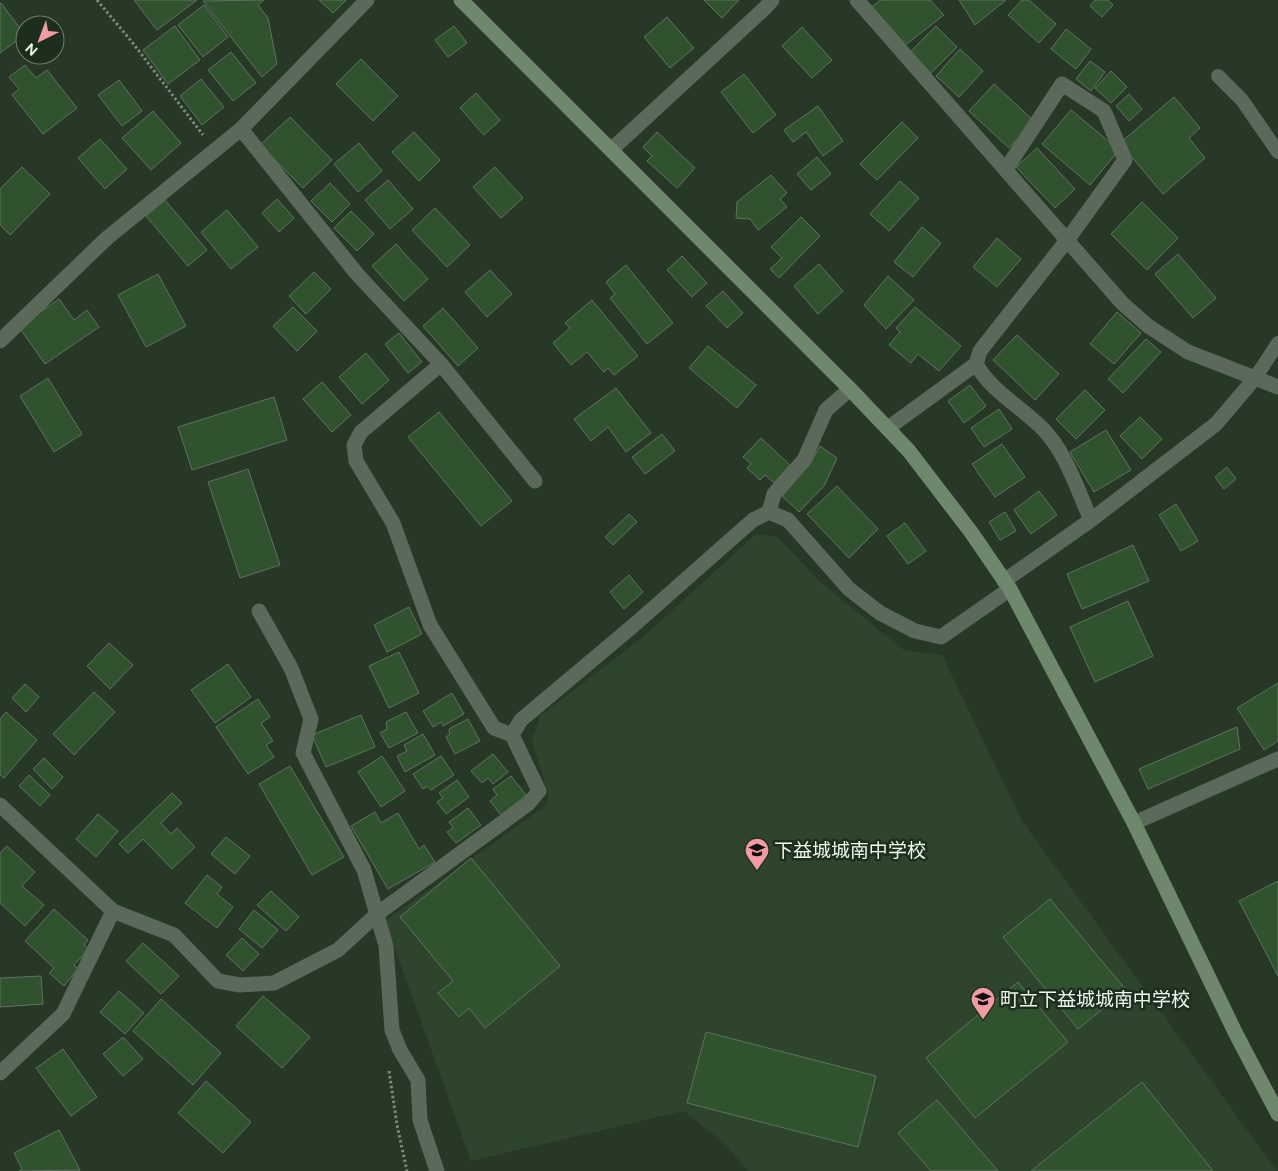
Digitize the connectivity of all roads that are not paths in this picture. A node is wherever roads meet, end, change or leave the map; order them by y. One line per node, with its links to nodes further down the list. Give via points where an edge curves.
1 (367, 0): 6 (street)
2 (460, 0): 7 (street)
3 (772, 0): 7 (street)
4 (864, 2): 9 (street)
5 (1218, 76): 8 (lane, via 1242,100)
6 (241, 129): 11 (street, via 107,238); 13 (street, via 357,274)
7 (611, 150): 17 (street)
8 (1278, 152)
9 (1006, 169): 10 (street); 10 (street, via 1062,84 1104,111 1125,160)
10 (1068, 239): 14 (street, via 980,351); 15 (street, via 1122,303 1148,326 1188,352)
11 (0, 341)
12 (1278, 343): 15 (lane)
13 (441, 364): 19 (street); 24 (street, via 361,432 354,445 356,461 393,523 430,625 494,728)
14 (976, 364): 18 (street); 21 (street, via 985,379 1058,446)
15 (1254, 378): 16 (street); 21 (street, via 1216,424)
16 (1278, 387)
17 (850, 389): 18 (street); 20 (street, via 826,410 804,460 774,494)
18 (888, 428): 22 (street, via 932,481)
19 (535, 481)
20 (769, 512): 22 (street, via 788,520 849,589 880,613 915,631 941,637); 24 (street, via 753,520 521,720)
21 (1092, 520): 22 (street)
22 (1007, 585): 27 (street)
23 (259, 611): 29 (street, via 291,668 311,719 304,753 364,870)
24 (512, 734): 29 (street, via 539,791 528,804)
25 (1278, 759): 27 (street)
26 (0, 805): 28 (street)
27 (1134, 823): 31 (street)
28 (113, 911): 29 (street, via 174,935 218,981 240,986 274,983 338,950); 30 (street, via 63,1014)
29 (377, 914): 32 (street, via 386,946 392,1030 418,1080 420,1120)
30 (0, 1073)
31 (1278, 1114)
32 (437, 1171)

